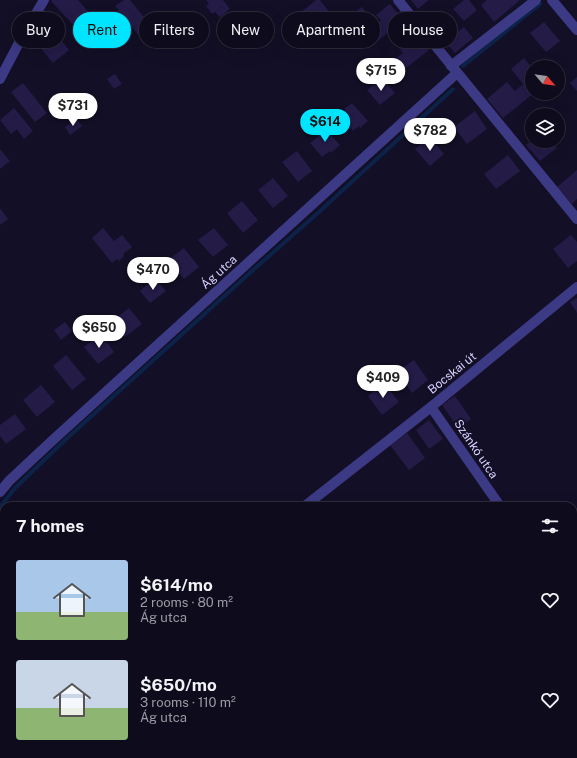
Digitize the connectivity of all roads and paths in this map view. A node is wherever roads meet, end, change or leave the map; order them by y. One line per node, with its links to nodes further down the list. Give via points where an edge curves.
1 (44, 0): 7 (street)
2 (398, 0): 6 (street)
3 (536, 0): 6 (street, Ág utca)
4 (552, 0): 5 (street)
5 (577, 30)
6 (454, 70): 8 (street); 11 (street, Ág utca, via 54,439)
7 (0, 79)
8 (577, 220)
9 (577, 288): 10 (street, Bocskai út)
10 (431, 407): 12 (street, Bocskai út); 13 (street, Szánkó utca)
11 (0, 492)
12 (310, 502)
13 (497, 502)

